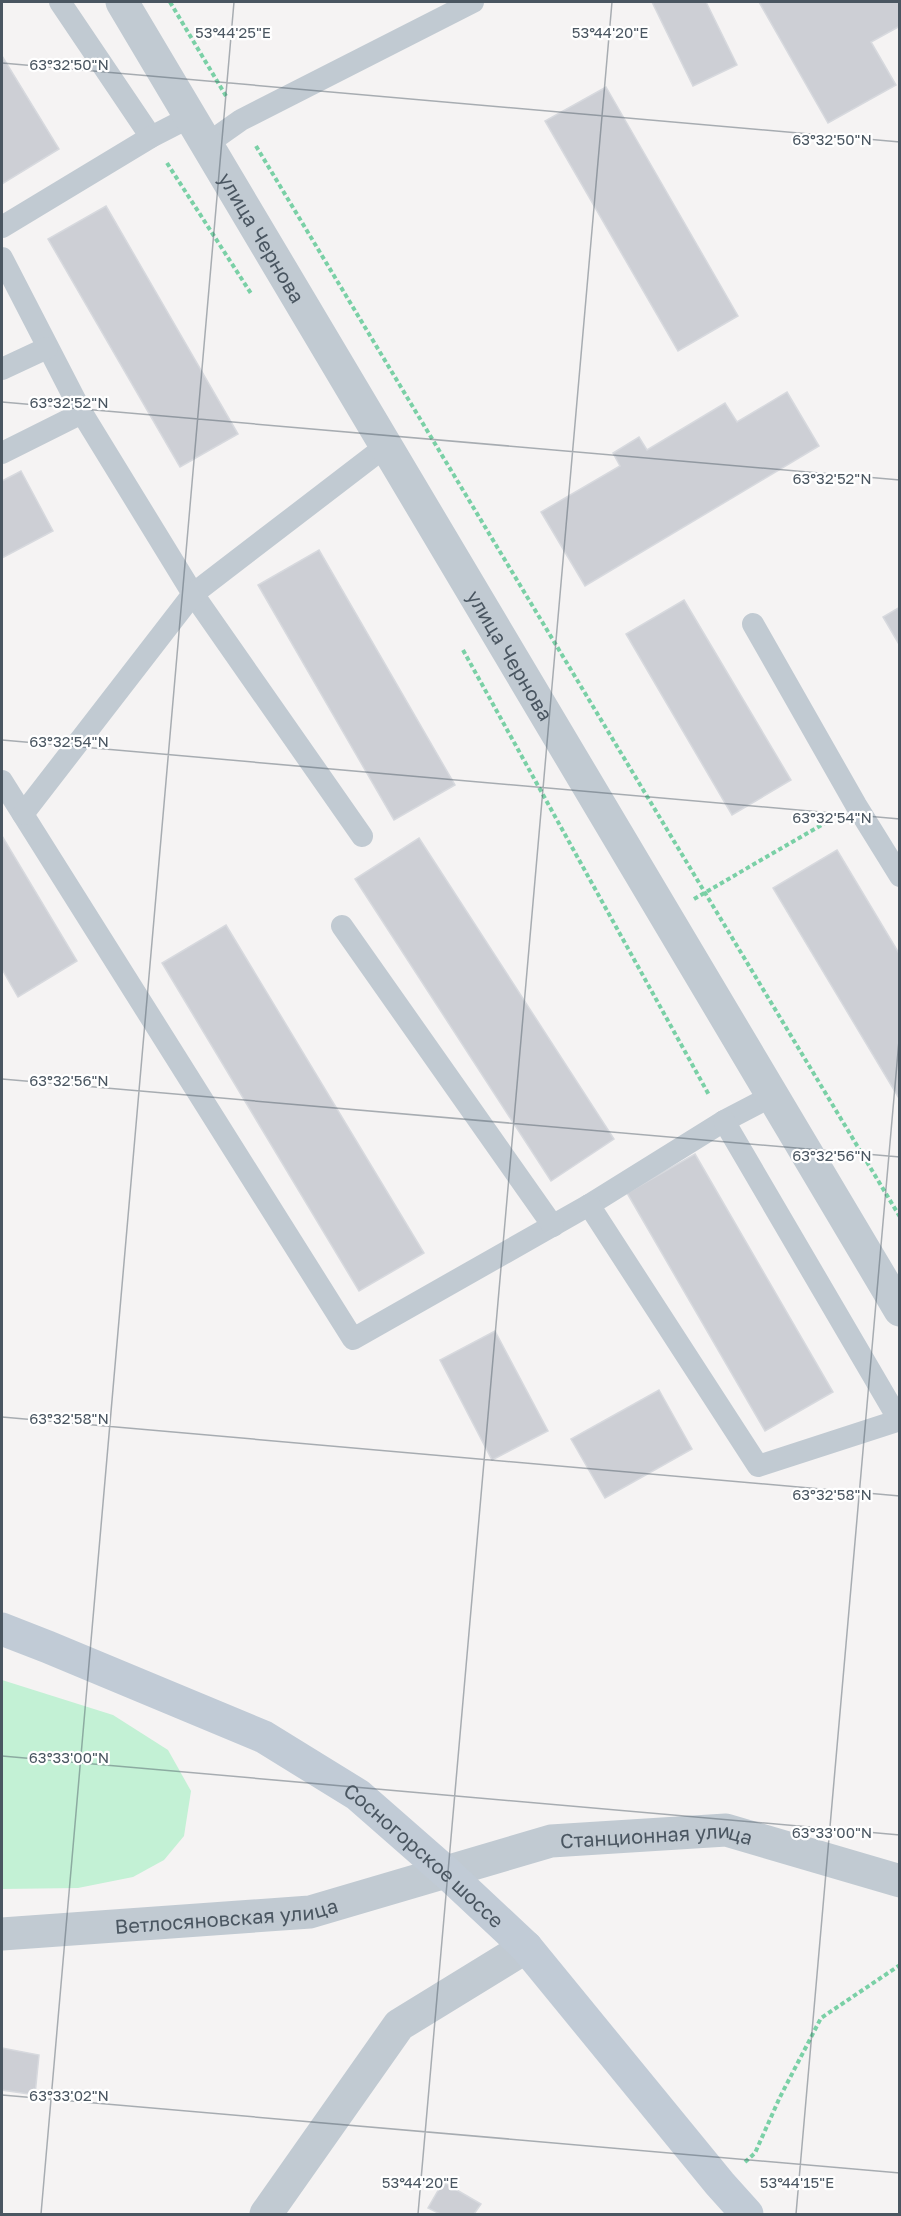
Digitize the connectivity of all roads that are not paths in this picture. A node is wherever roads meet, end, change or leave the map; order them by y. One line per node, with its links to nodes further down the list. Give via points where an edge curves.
1 (60, 2): 5 (lane)
2 (122, 2): 4 (street, улица Чернова)
3 (473, 2): 6 (lane, via 241,120)
4 (190, 117): 5 (lane); 6 (street, улица Чернова)
5 (151, 137): 7 (lane)
6 (207, 144): 12 (street, улица Чернова)
7 (2, 226)
8 (2, 258): 9 (lane)
9 (47, 348): 10 (lane); 11 (lane)
10 (2, 369)
11 (82, 413): 13 (lane); 14 (lane)
12 (386, 446): 14 (lane); 21 (street, улица Чернова)
13 (2, 453)
14 (193, 594): 17 (lane); 18 (lane)
15 (753, 624): 19 (lane)
16 (2, 781): 17 (lane)
17 (23, 814): 24 (lane, via 353,1339)
18 (362, 836)
19 (900, 876)
20 (342, 926): 24 (lane)
21 (772, 1096): 22 (lane); 25 (street, улица Чернова)
22 (724, 1121): 23 (lane); 26 (lane)
23 (589, 1205): 24 (lane); 26 (lane, via 759,1466)
24 (553, 1226)
25 (900, 1310)
26 (899, 1420)
27 (2, 1629): 28 (main road, Сосногорское шоссе, via 264,1737 358,1795)
28 (447, 1873): 29 (street, Станционная улица, via 551,1841 726,1830); 30 (street, Ветлосяновская улица, via 310,1912); 31 (main road, Сосногорское шоссе)
29 (900, 1881)
30 (2, 1934)
31 (526, 1947): 32 (street, via 399,2025); 33 (main road, Сосногорское шоссе)
32 (266, 2214)
33 (747, 2214)

